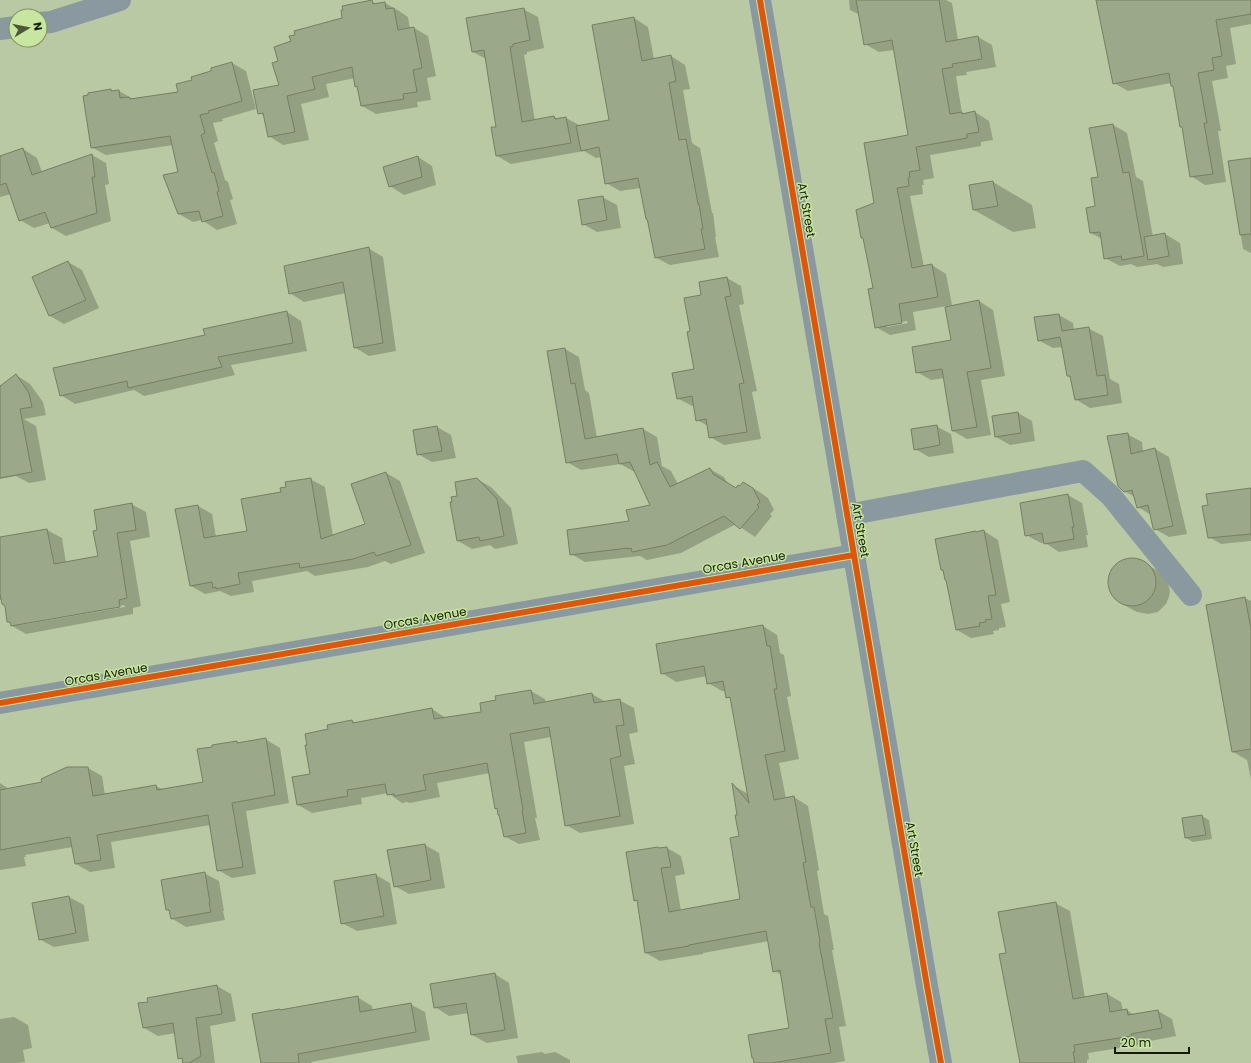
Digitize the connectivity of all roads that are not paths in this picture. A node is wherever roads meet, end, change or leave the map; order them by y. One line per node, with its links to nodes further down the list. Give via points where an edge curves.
1 (120, 0): 3 (street)
2 (760, 0): 4 (street, Art Street)
3 (48, 22)
4 (847, 515): 5 (street, Art Street); 6 (street, via 1083,471 1111,496)
5 (854, 555): 7 (street, Orcas Avenue); 8 (street, Art Street)
6 (1191, 595)
7 (0, 704)
8 (941, 1063)

